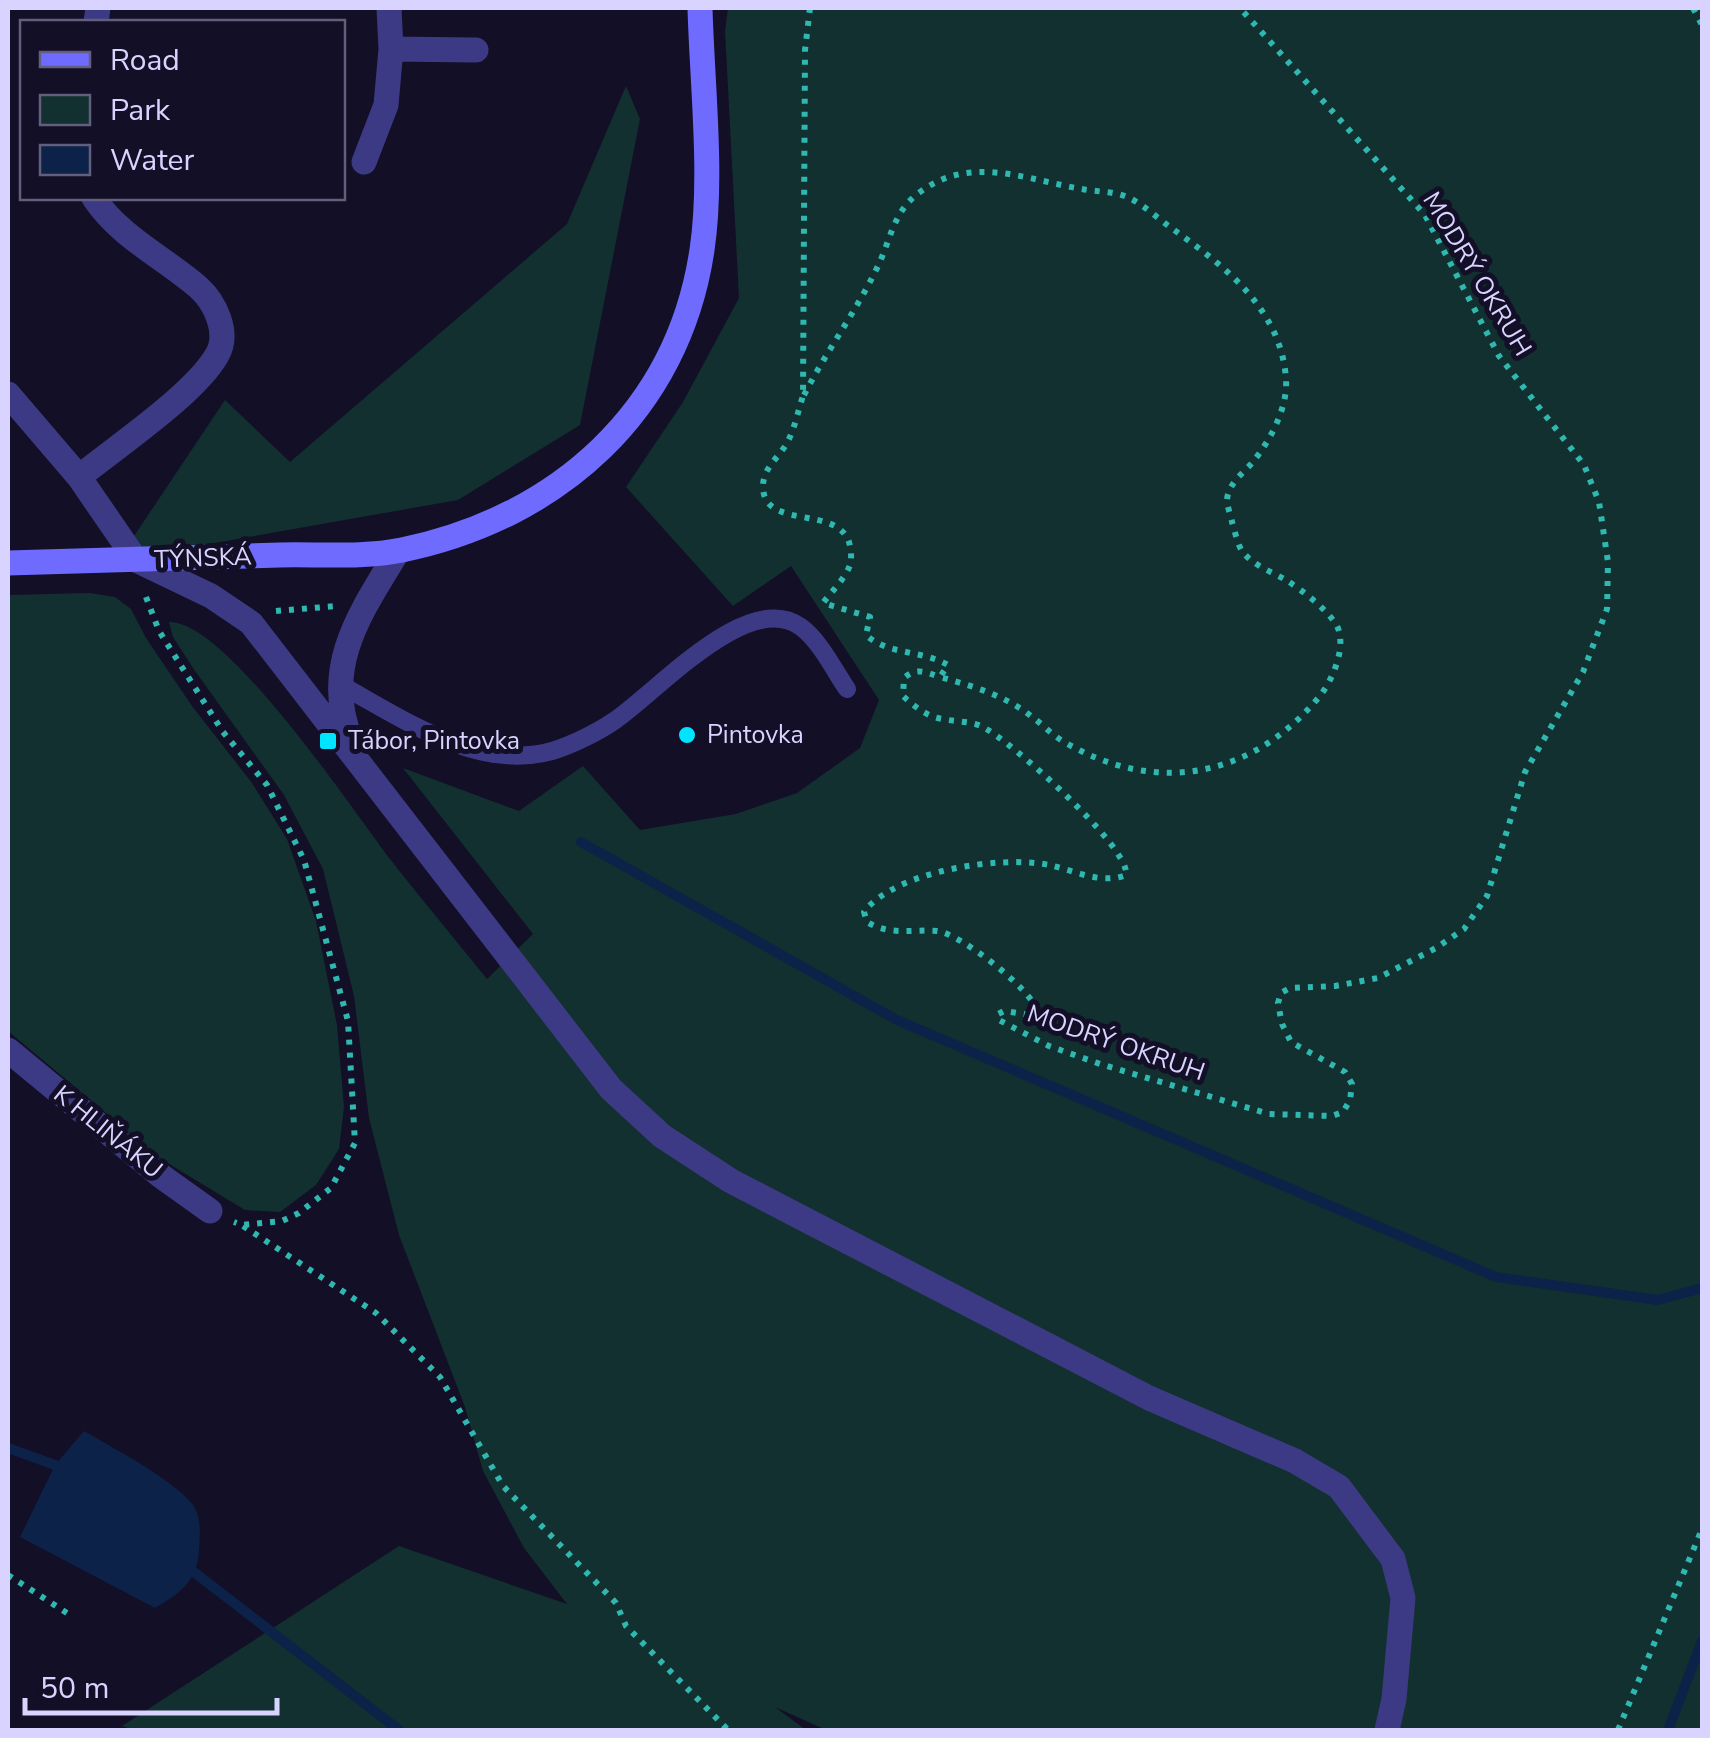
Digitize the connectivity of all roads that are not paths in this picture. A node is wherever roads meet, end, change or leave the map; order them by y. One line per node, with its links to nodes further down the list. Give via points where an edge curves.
1 (390, 8): 3 (street)
2 (700, 8): 9 (main road, TÝNSKÁ, via 706,214 675,348 609,443 560,485 486,525)
3 (391, 49): 4 (street); 5 (street, via 386,105)
4 (476, 50)
5 (364, 162)
6 (95, 200): 8 (street, via 108,218 200,289 222,329 220,352 197,382)
7 (8, 394): 8 (street)
8 (80, 477): 10 (street)
9 (398, 551): 10 (main road, TÝNSKÁ); 12 (street, via 346,647)
10 (136, 560): 11 (main road, TÝNSKÁ); 14 (street, via 251,623)
11 (8, 563)
12 (339, 684): 13 (lane, via 484,754 552,751 612,722 721,636 762,620 800,626); 14 (street, via 341,716)
13 (847, 689)
14 (358, 758): 17 (street, via 610,1089 662,1136 731,1181 1150,1398 1338,1486 1393,1558 1403,1598)
15 (8, 1050): 16 (street, K HLIŇÁKU)
16 (210, 1211)
17 (1387, 1730)

